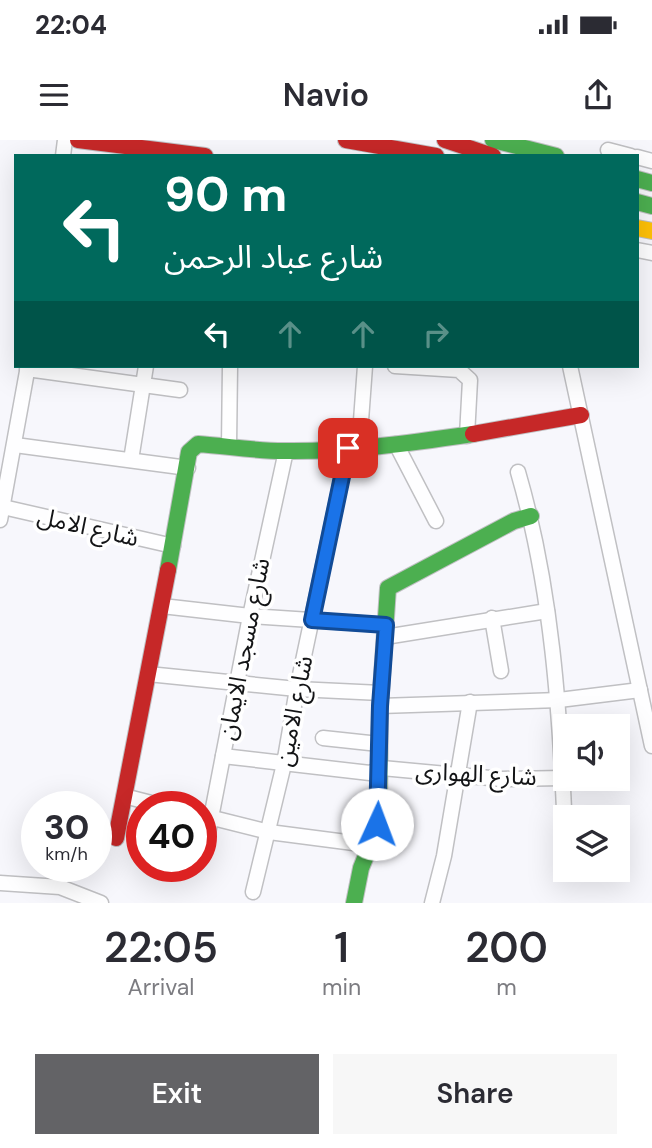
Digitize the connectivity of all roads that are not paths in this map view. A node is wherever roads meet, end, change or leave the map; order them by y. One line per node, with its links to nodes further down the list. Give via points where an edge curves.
1 (78, 140): 6 (main road)
2 (346, 140): 7 (main road)
3 (445, 140): 8 (main road)
4 (493, 140): 5 (main road)
5 (552, 150)
6 (189, 154)
7 (425, 154)
8 (487, 154)
9 (28, 368): 15 (street); 20 (street)
10 (146, 368): 15 (street)
11 (230, 368): 21 (street)
12 (365, 368): 22 (street, شارع الامين)
13 (427, 368): 18 (street, via 459,370 470,380)
14 (570, 368): 17 (street)
15 (143, 385): 16 (street); 24 (street)
16 (180, 390)
17 (580, 415): 18 (main road); 41 (street)
18 (467, 436): 19 (main road)
19 (396, 443): 22 (main road); 29 (street)
20 (15, 445): 24 (street); 27 (street)
21 (229, 446): 23 (main road); 25 (main road, via 198,444 189,452)
22 (353, 448): 23 (main road); 35 (street, شارع الامين)
23 (286, 451): 33 (street, شارع مسجد الايمان)
24 (131, 460): 25 (street)
25 (188, 468): 30 (main road)
26 (518, 472): 28 (street)
27 (1, 514): 30 (street, شارع الامل)
28 (531, 516): 32 (street); 36 (main road, via 391,585)
29 (436, 521)
30 (173, 546): 31 (main road)
31 (162, 606): 33 (street); 38 (main road)
32 (547, 611): 34 (street); 43 (street)
33 (250, 616): 35 (street); 39 (street, شارع مسجد الايمان)
34 (492, 618): 36 (street); 37 (street)
35 (312, 620): 36 (street); 40 (street, شارع الامين)
36 (385, 631): 42 (main road)
37 (500, 671)
38 (148, 674): 39 (street); 55 (main road)
39 (237, 683): 40 (street); 49 (street, شارع مسجد الايمان)
40 (297, 689): 42 (street); 50 (street, شارع الامين)
41 (640, 690): 43 (street); 48 (street)
42 (381, 700): 44 (street); 47 (main road)
43 (559, 700): 44 (street); 45 (street)
44 (470, 702): 52 (street)
45 (560, 714)
46 (323, 738): 47 (street)
47 (379, 744): 51 (main road)
48 (652, 747)
49 (223, 755): 50 (street, شارع الهوارى); 54 (street, شارع مسجد الايمان)
50 (284, 764): 51 (street, شارع الهوارى, via 370,773); 57 (street, شارع الامين)
51 (378, 769): 52 (street, شارع الهوارى); 59 (main road, via 379,812)
52 (459, 775): 53 (street, شارع الهوارى); 64 (street)
53 (553, 778)
54 (213, 791)
55 (124, 796): 58 (main road)
56 (217, 819): 57 (street)
57 (269, 832): 59 (street); 61 (street, شارع الامين)
58 (116, 838)
59 (369, 845): 63 (main road)
60 (0, 883): 62 (street, via 60,887)
61 (253, 892)
62 (101, 903)
63 (354, 903)
64 (432, 903)

